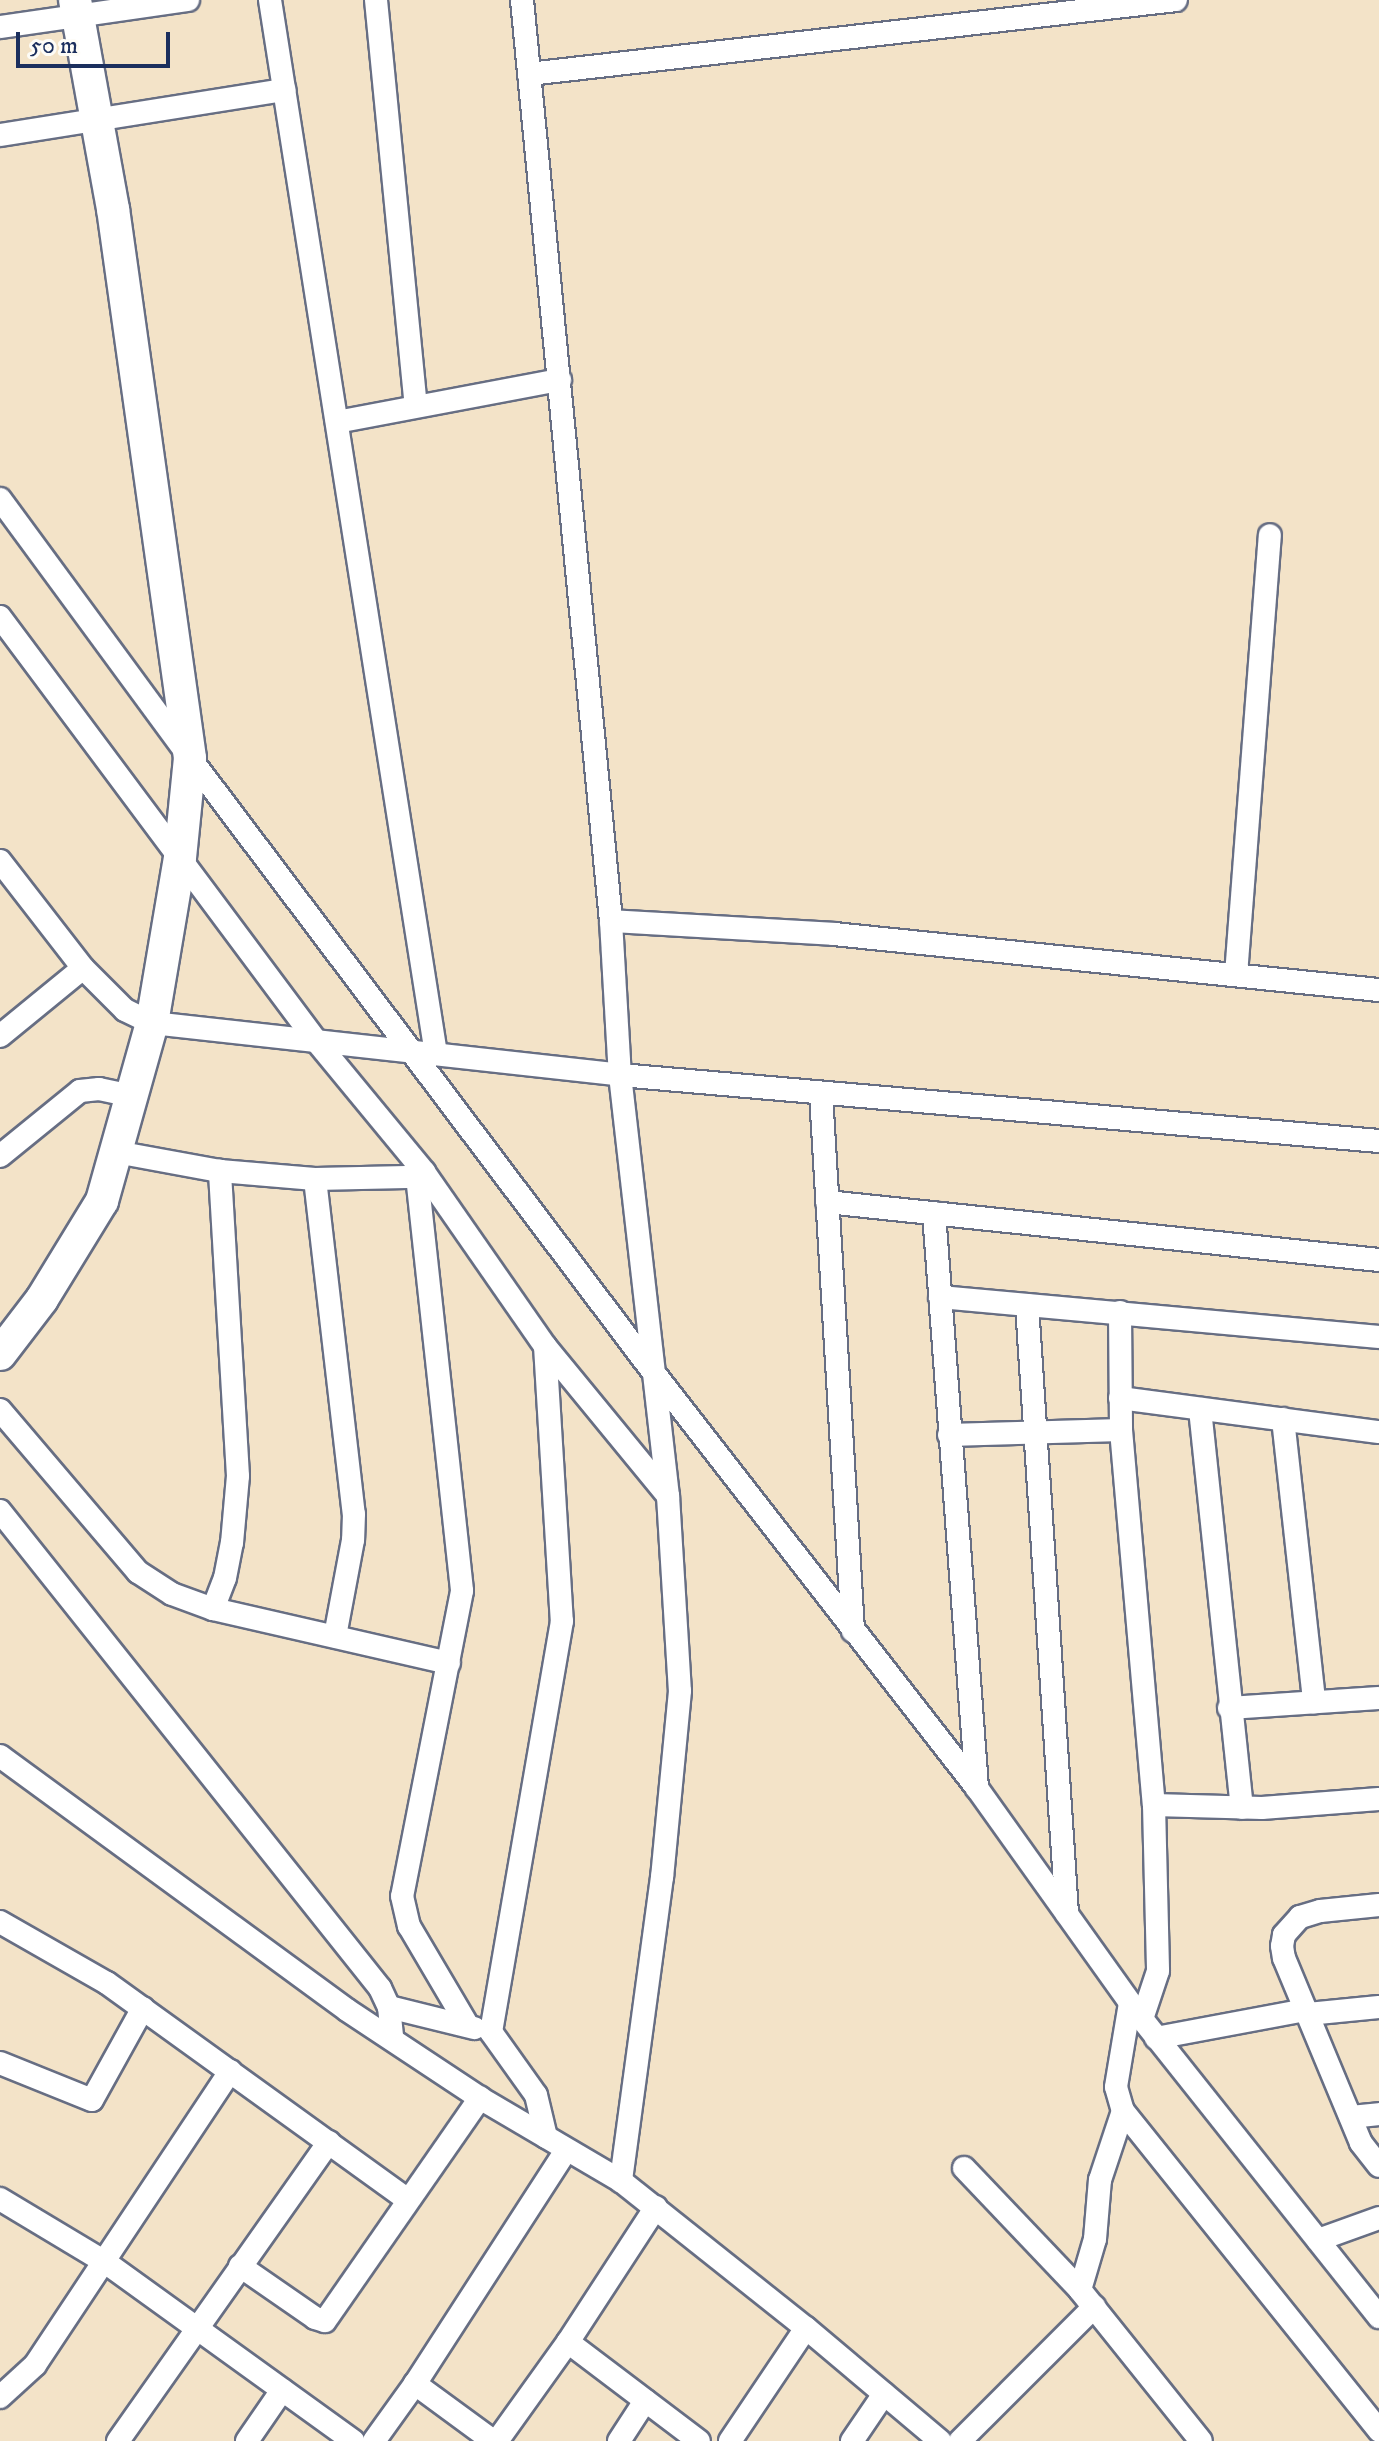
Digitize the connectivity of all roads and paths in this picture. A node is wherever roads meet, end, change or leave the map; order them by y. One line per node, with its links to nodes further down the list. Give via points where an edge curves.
1 (188, 0): 8 (street)
2 (270, 0): 11 (street)
3 (376, 0): 15 (street)
4 (522, 0): 10 (street)
5 (1168, 0): 6 (street); 7 (street)
6 (1176, 0)
7 (1040, 7): 10 (street)
8 (77, 8): 9 (street); 12 (main road)
9 (0, 27)
10 (529, 74): 14 (street)
11 (284, 90): 12 (street); 16 (street)
12 (97, 121): 13 (street); 20 (main road)
13 (0, 135)
14 (560, 380): 15 (street); 23 (street)
15 (416, 406): 16 (street)
16 (337, 422): 30 (street)
17 (0, 499): 20 (street)
18 (1270, 535): 25 (street)
19 (0, 617): 21 (street)
20 (190, 758): 21 (main road); 30 (street)
21 (180, 858): 27 (main road); 29 (street)
22 (0, 861): 24 (street)
23 (611, 921): 25 (street, via 834,934); 31 (street)
24 (83, 968): 27 (street, via 125,1010); 28 (street)
25 (1236, 975): 26 (street)
26 (1379, 990)
27 (152, 1023): 29 (street); 33 (main road)
28 (0, 1036)
29 (317, 1042): 30 (street); 38 (street)
30 (426, 1053): 31 (street); 49 (street)
31 (620, 1075): 32 (street); 49 (street)
32 (821, 1094): 34 (street); 40 (street)
33 (132, 1096): 35 (main road); 36 (street, via 80,1091)
34 (1379, 1141)
35 (116, 1152): 37 (street); 48 (main road, via 102,1201 42,1299)
36 (0, 1156)
37 (220, 1171): 39 (street); 60 (street, via 238,1476 230,1555)
38 (421, 1174): 39 (street); 47 (street); 63 (street, via 462,1591)
39 (315, 1179): 62 (street, via 354,1514)
40 (827, 1202): 41 (street); 61 (street)
41 (934, 1213): 42 (street); 43 (street)
42 (1379, 1260)
43 (940, 1297): 44 (street); 57 (street)
44 (1027, 1305): 45 (street); 56 (street)
45 (1120, 1312): 46 (street); 50 (street)
46 (1379, 1337)
47 (545, 1346): 58 (street); 81 (street, via 562,1621)
48 (0, 1354)
49 (654, 1373): 58 (street); 61 (street)
50 (1120, 1398): 51 (street); 54 (street)
51 (1200, 1409): 53 (street); 66 (street)
52 (0, 1410): 60 (street, via 138,1572 172,1594)
53 (1283, 1419): 55 (street); 65 (street)
54 (1121, 1430): 56 (street); 70 (street)
55 (1379, 1432)
56 (1036, 1434): 57 (street); 73 (street)
57 (949, 1435): 68 (street)
58 (668, 1496): 95 (street, via 680,1691 662,1877)
59 (0, 1511): 75 (street, via 380,1988)
60 (213, 1609): 62 (street)
61 (853, 1631): 68 (street)
62 (335, 1636): 63 (street)
63 (449, 1663): 80 (street, via 402,1896 409,1926)
64 (1379, 1698): 65 (street)
65 (1314, 1702): 66 (street)
66 (1229, 1708): 71 (street)
67 (0, 1756): 82 (street)
68 (977, 1788): 73 (street)
69 (1379, 1799): 71 (street)
70 (1154, 1805): 71 (street); 78 (street, via 1158,1971)
71 (1242, 1808)
72 (1379, 1905): 79 (street, via 1320,1911 1291,1924 1284,1935 1284,1958)
73 (1067, 1914): 78 (street)
74 (0, 1922): 77 (street)
75 (389, 2007): 80 (street); 82 (street)
76 (1379, 2007): 79 (street)
77 (143, 2008): 84 (street, via 92,2100); 85 (street)
78 (1136, 2011): 83 (street); 87 (street, via 1116,2087)
79 (1307, 2012): 83 (street); 89 (street)
80 (468, 2026): 81 (street)
81 (491, 2032): 90 (street, via 536,2095)
82 (392, 2038): 86 (street)
83 (1156, 2038): 100 (street)
84 (0, 2063)
85 (230, 2071): 91 (street); 101 (street)
86 (480, 2098): 90 (street); 97 (street)
87 (1123, 2111): 103 (street, via 1100,2180); 113 (street)
88 (1379, 2114): 89 (street)
89 (1351, 2117): 93 (street, via 1361,2143)
90 (546, 2137): 92 (street)
91 (329, 2142): 97 (street); 102 (street)
92 (566, 2151): 95 (street); 108 (street)
93 (1379, 2166)
94 (964, 2168): 103 (street)
95 (621, 2181): 98 (street)
96 (0, 2199): 101 (street)
97 (408, 2200): 102 (street, via 325,2321)
98 (656, 2207): 105 (street); 107 (street)
99 (1379, 2218): 100 (street)
100 (1318, 2240): 104 (street)
101 (105, 2262): 106 (street); 111 (street, via 35,2365)
102 (240, 2266): 106 (street)
103 (1087, 2298): 124 (street); 125 (street)
104 (1379, 2317)
105 (806, 2328): 110 (street); 121 (street)
106 (198, 2329): 109 (street); 114 (street)
107 (568, 2342): 112 (street); 118 (street)
108 (415, 2384): 117 (street); 118 (street)
109 (282, 2390): 115 (street); 116 (street)
110 (884, 2394): 122 (street); 123 (street)
111 (0, 2397)
112 (645, 2401): 119 (street); 120 (street)
113 (1379, 2431)
114 (118, 2441)
115 (247, 2441)
116 (353, 2441)
117 (374, 2441)
118 (495, 2441)
119 (619, 2441)
120 (699, 2441)
121 (730, 2441)
122 (852, 2441)
123 (940, 2441)
124 (960, 2441)
125 (1201, 2441)

